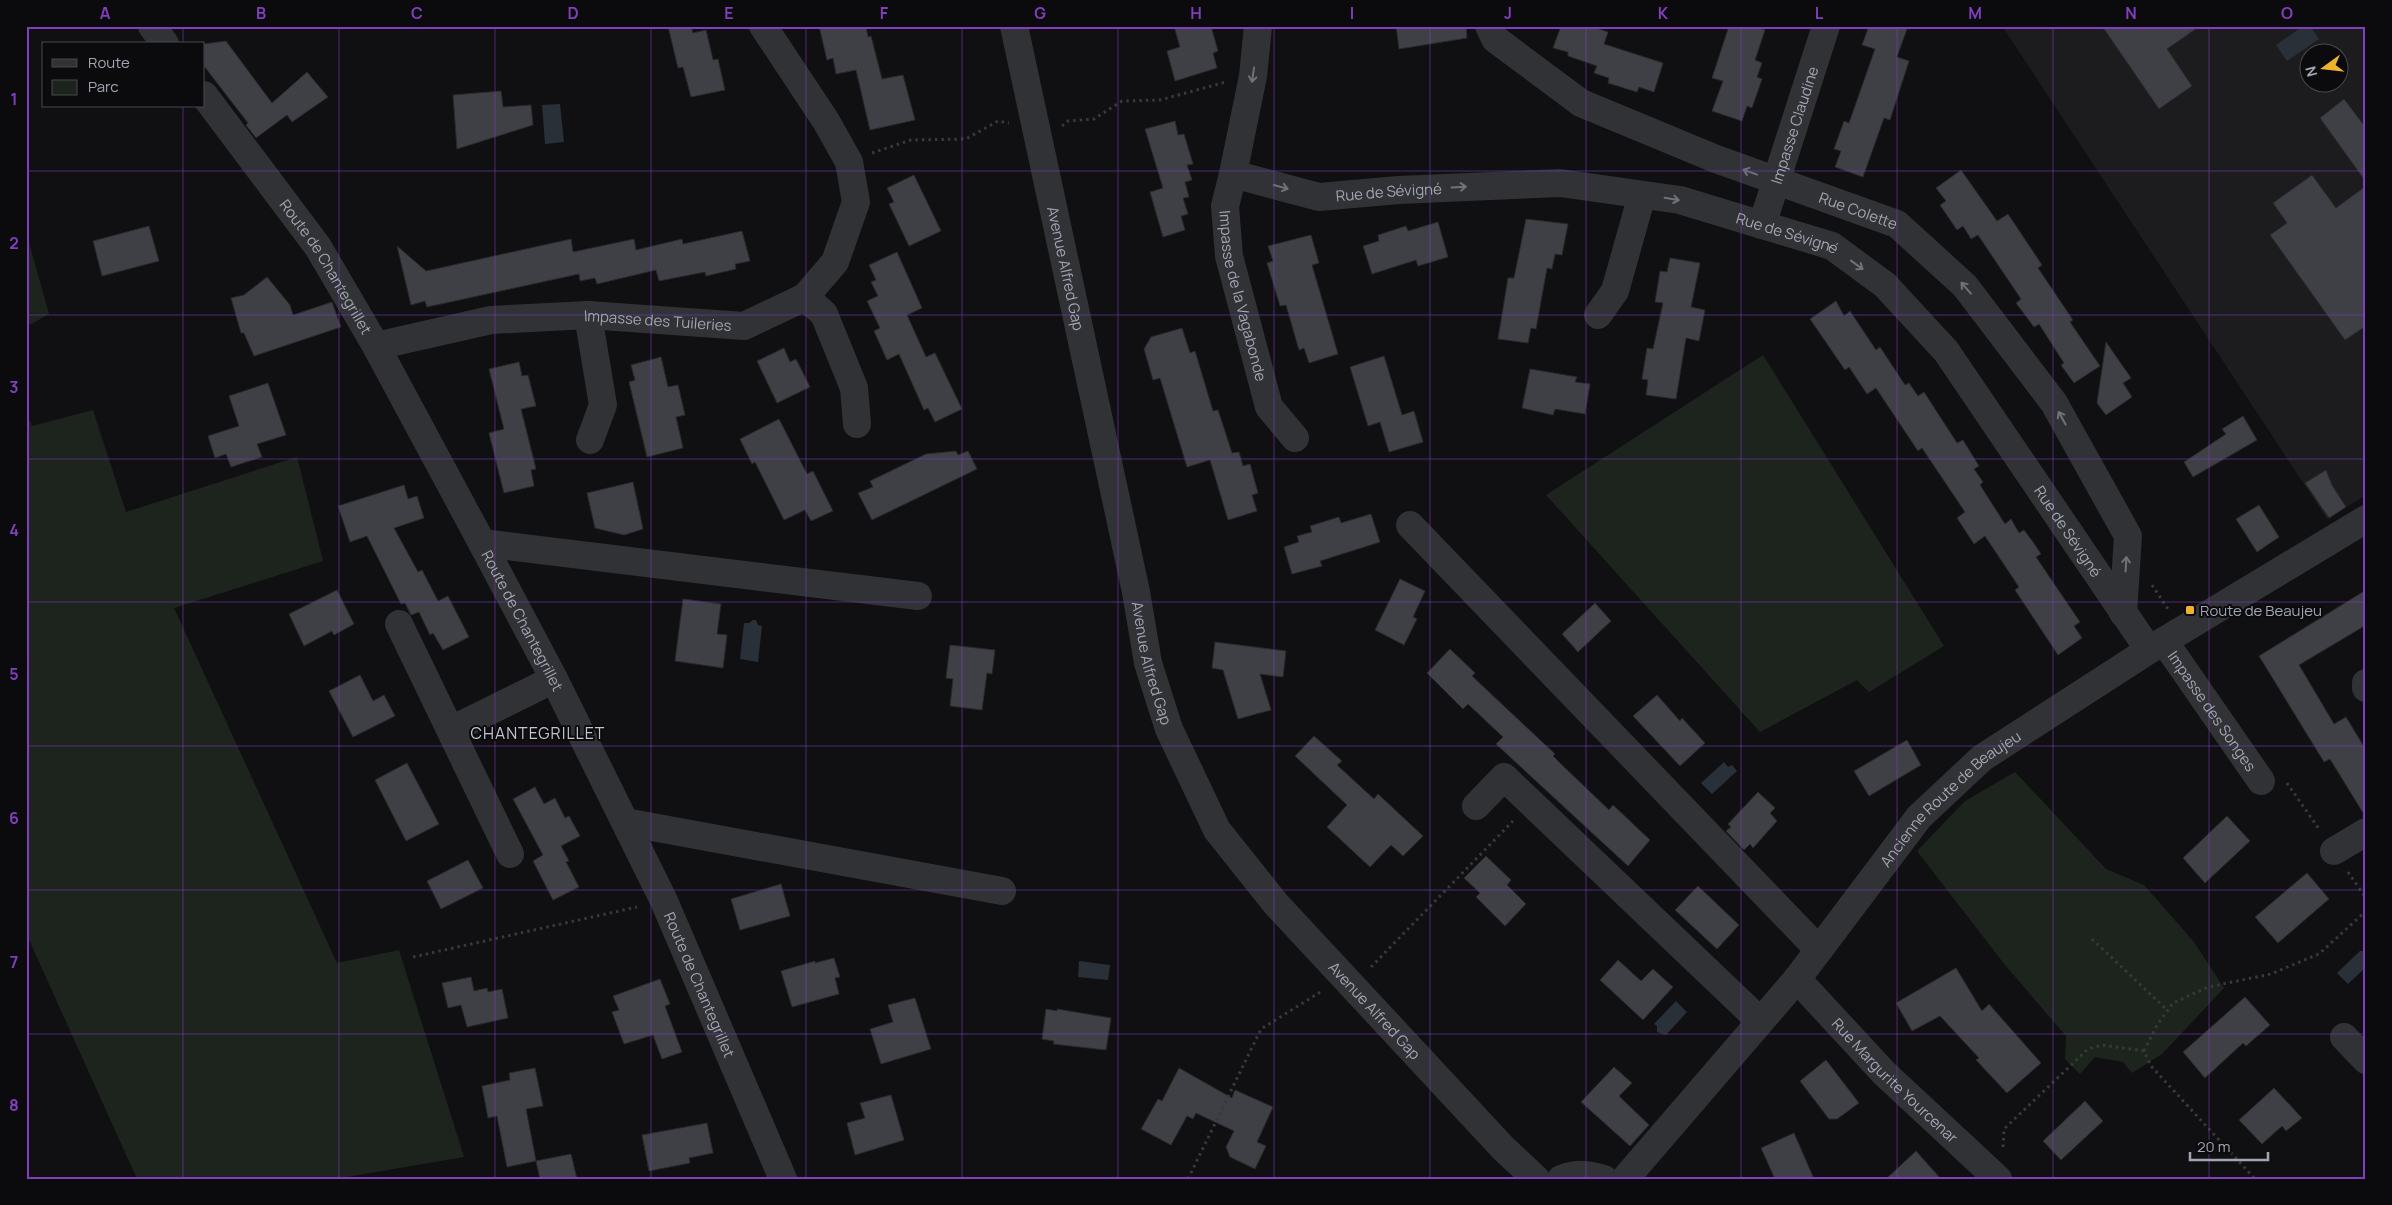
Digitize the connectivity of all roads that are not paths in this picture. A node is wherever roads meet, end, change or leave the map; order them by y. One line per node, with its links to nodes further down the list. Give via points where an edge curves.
1 (152, 26): 7 (street)
2 (763, 26): 13 (street, Impasse des Tuileries, via 849,162 856,202 835,262)
3 (1014, 26): 45 (street, Avenue Alfred Gap, via 1136,592 1148,663 1170,729 1218,830 1276,904 1503,1148)
4 (1258, 26): 9 (street, Impasse de la Vagabonde, one-way to 9, via 1253,76)
5 (1489, 26): 10 (street, Rue Colette, one-way to 5, via 1581,103 1495,39)
6 (1826, 26): 10 (street, Impasse Claudine)
7 (164, 42)
8 (205, 96): 16 (street, Route de Chantegrillet, via 318,247)
9 (1234, 174): 11 (street, Rue de Sévigné, one-way to 11, via 1319,197 1560,183); 18 (street, Impasse de la Vagabonde, via 1225,206 1229,256 1269,407)
10 (1776, 181): 12 (street, Impasse Claudine); 24 (street, Rue Colette, one-way to 10, via 2128,536 2054,403 1965,286 1897,224)
11 (1642, 195): 12 (street, Rue de Sévigné, one-way to 12, via 1680,200); 14 (street, via 1615,291)
12 (1762, 225): 24 (street, Rue de Sévigné, one-way to 24, via 1832,246 1885,285 1946,351)
13 (805, 297): 15 (street, Impasse des Tuileries, via 744,326); 17 (street, via 824,314 854,388)
14 (1598, 314)
15 (588, 315): 16 (street, Impasse des Tuileries, via 491,320); 19 (street, via 603,405)
16 (376, 346): 22 (street, Route de Chantegrillet)
17 (857, 424)
18 (1295, 438)
19 (590, 440)
20 (2366, 519): 26 (street, Ancienne Route de Beaujeu)
21 (1410, 525): 38 (street)
22 (482, 543): 23 (street); 27 (street, Route de Chantegrillet)
23 (918, 596)
24 (2124, 612): 26 (street, Rue de Sévigné)
25 (399, 624): 30 (street)
26 (2157, 646): 31 (street, Impasse des Songes); 38 (street, Ancienne Route de Beaujeu, via 1982,758 1919,817)
27 (554, 679): 30 (street); 33 (street, Route de Chantegrillet)
28 (2366, 684): 29 (street)
29 (2366, 688)
30 (451, 730): 36 (street)
31 (2261, 781)
32 (1476, 806): 40 (street, via 1504,777)
33 (625, 822): 37 (street); 44 (street, Route de Chantegrillet, via 664,901)
34 (2366, 832): 35 (street)
35 (2334, 851)
36 (510, 854)
37 (1002, 892)
38 (1819, 950): 39 (street, Ancienne Route de Beaujeu)
39 (1797, 979): 40 (street, Ancienne Route de Beaujeu); 43 (street, Rue Margurite Yourcenar, via 1884,1073)
40 (1760, 1021): 48 (street, Ancienne Route de Beaujeu)
41 (2344, 1037): 42 (street)
42 (2366, 1060)
43 (2000, 1166)
44 (783, 1179)
45 (1536, 1179)
46 (1561, 1179): 47 (street, via 1573,1174 1589,1174)
47 (1604, 1179)
48 (1625, 1179)

